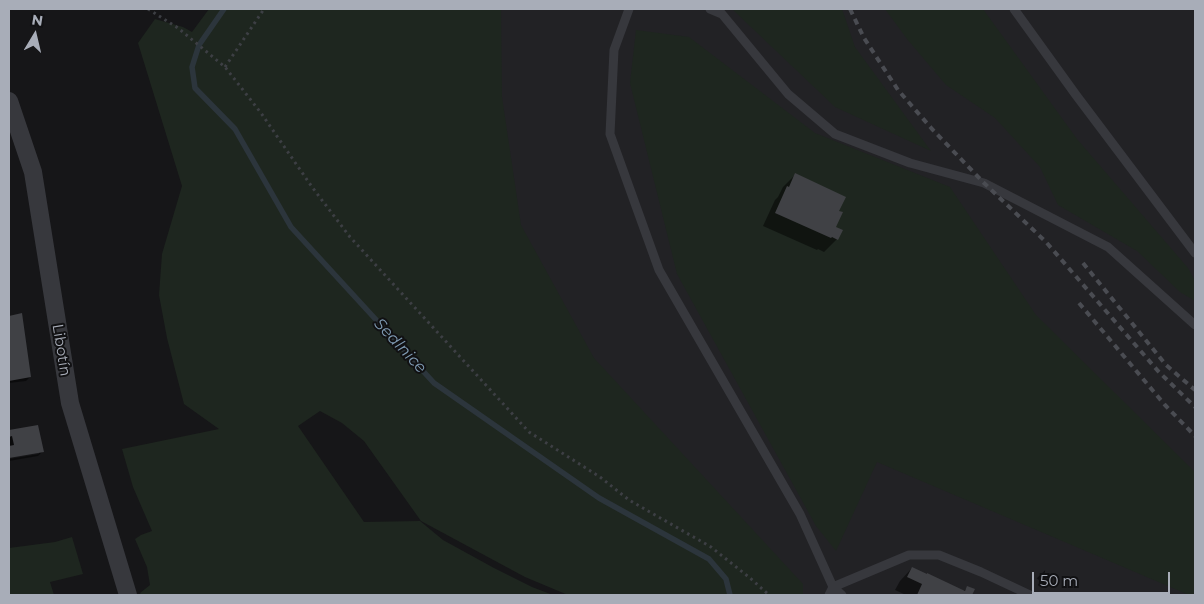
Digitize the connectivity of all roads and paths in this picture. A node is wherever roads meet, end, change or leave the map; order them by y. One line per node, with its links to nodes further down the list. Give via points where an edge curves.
1 (148, 9): 6 (path)
2 (264, 9): 6 (path)
3 (629, 9): 10 (lane, via 614,50 610,134 659,270 800,514)
4 (710, 9): 9 (lane, via 722,14 788,94 835,134 910,163 984,184 1108,247)
5 (1014, 9): 8 (lane)
6 (225, 67): 12 (path, via 350,236 529,432 600,477 629,500 711,547)
7 (9, 101): 11 (street, Libotín, via 33,172 70,403)
8 (1195, 254)
9 (1195, 325)
10 (831, 591): 13 (lane); 14 (lane, via 909,555 939,556)
11 (128, 595)
12 (768, 595)
13 (842, 595)
14 (1030, 595)

